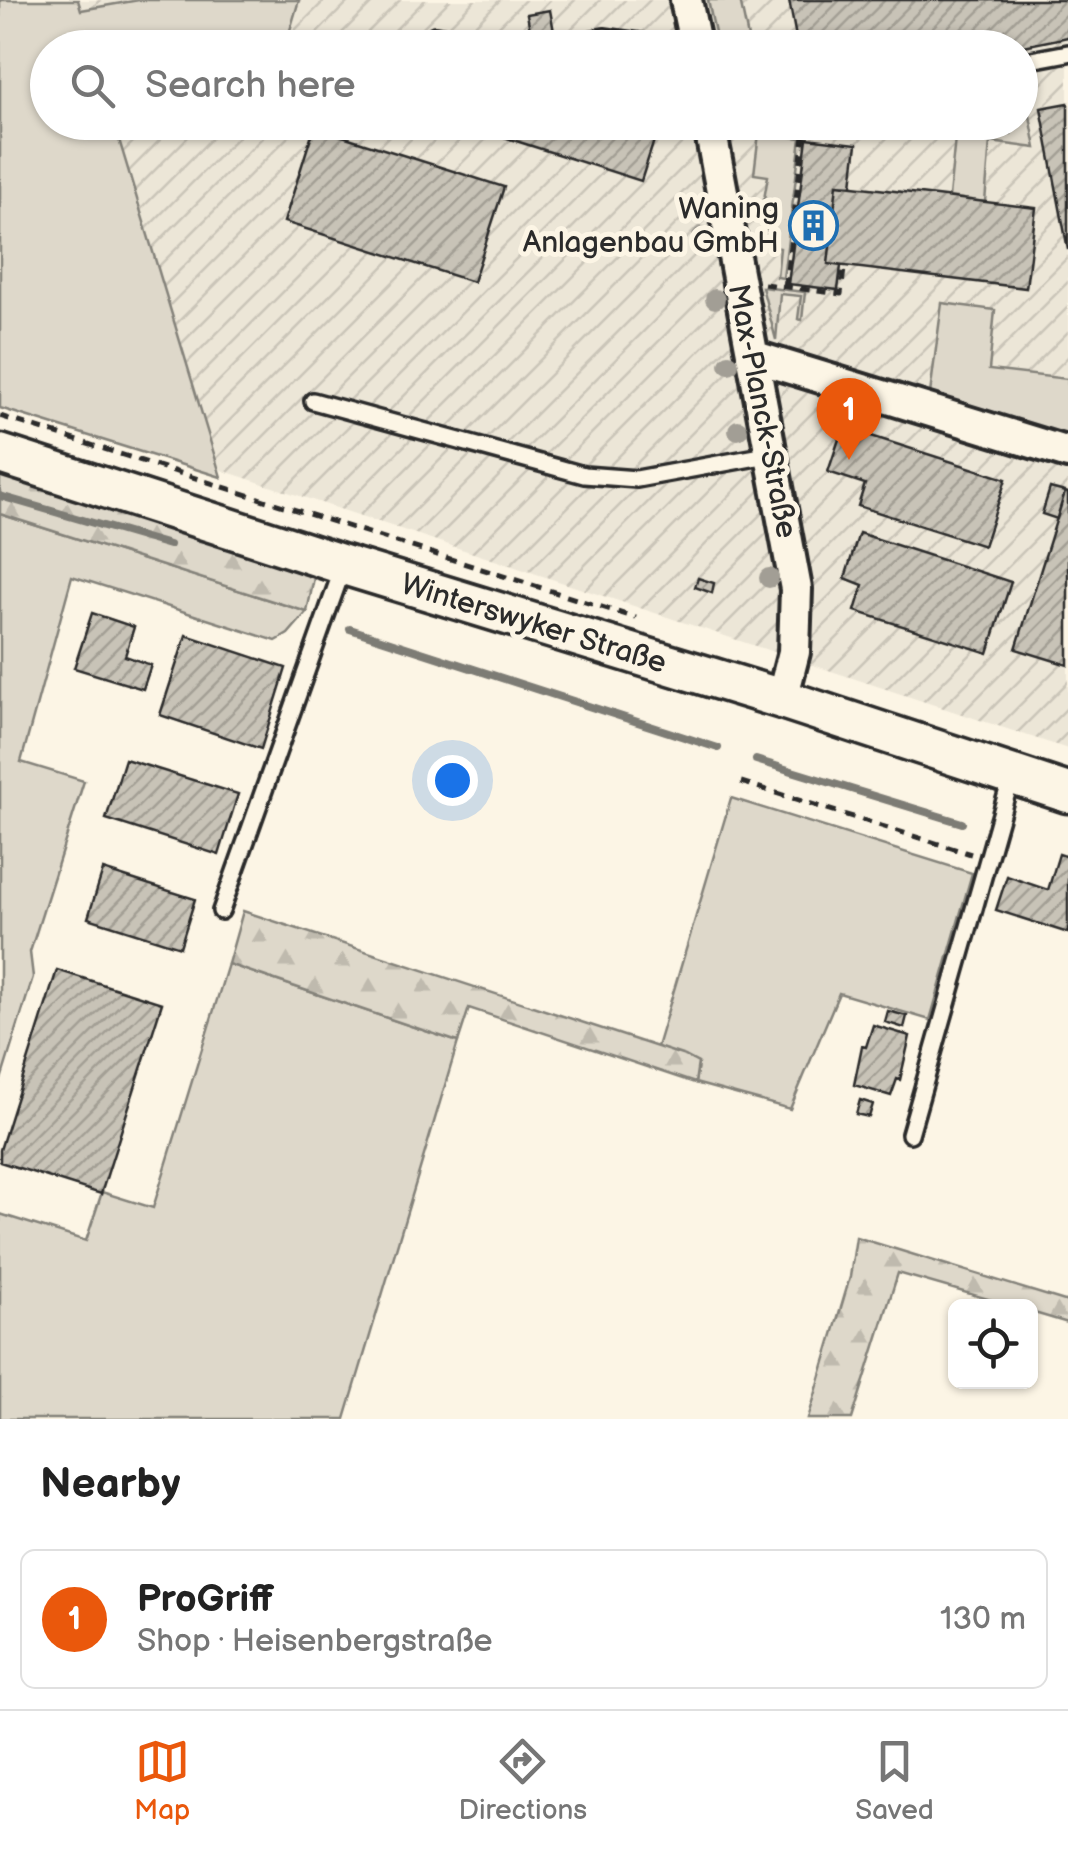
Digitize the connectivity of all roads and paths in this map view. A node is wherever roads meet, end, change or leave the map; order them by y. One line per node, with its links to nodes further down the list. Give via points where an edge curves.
1 (686, 0): 2 (street)
2 (692, 30)
3 (1068, 53): 4 (lane)
4 (1038, 59)
5 (712, 140): 8 (street, Max-Planck-Straße)
6 (803, 140): 9 (path)
7 (844, 269): 9 (path, via 840,294)
8 (738, 281): 9 (path); 10 (street, Max-Planck-Straße)
9 (785, 286)
10 (752, 356): 12 (street); 14 (street, Max-Planck-Straße)
11 (313, 401): 14 (lane, via 584,475 637,479)
12 (1068, 452)
13 (0, 454): 15 (street, Winterswyker Straße)
14 (773, 454): 16 (street, Max-Planck-Straße, via 796,589 794,652)
15 (344, 565): 16 (street, Winterswyker Straße); 21 (lane)
16 (782, 699): 17 (street, Winterswyker Straße)
17 (1012, 775): 19 (street, Winterswyker Straße); 20 (lane)
18 (741, 782): 20 (path)
19 (1068, 792)
20 (988, 859): 22 (lane)
21 (221, 911)
22 (910, 1134)

